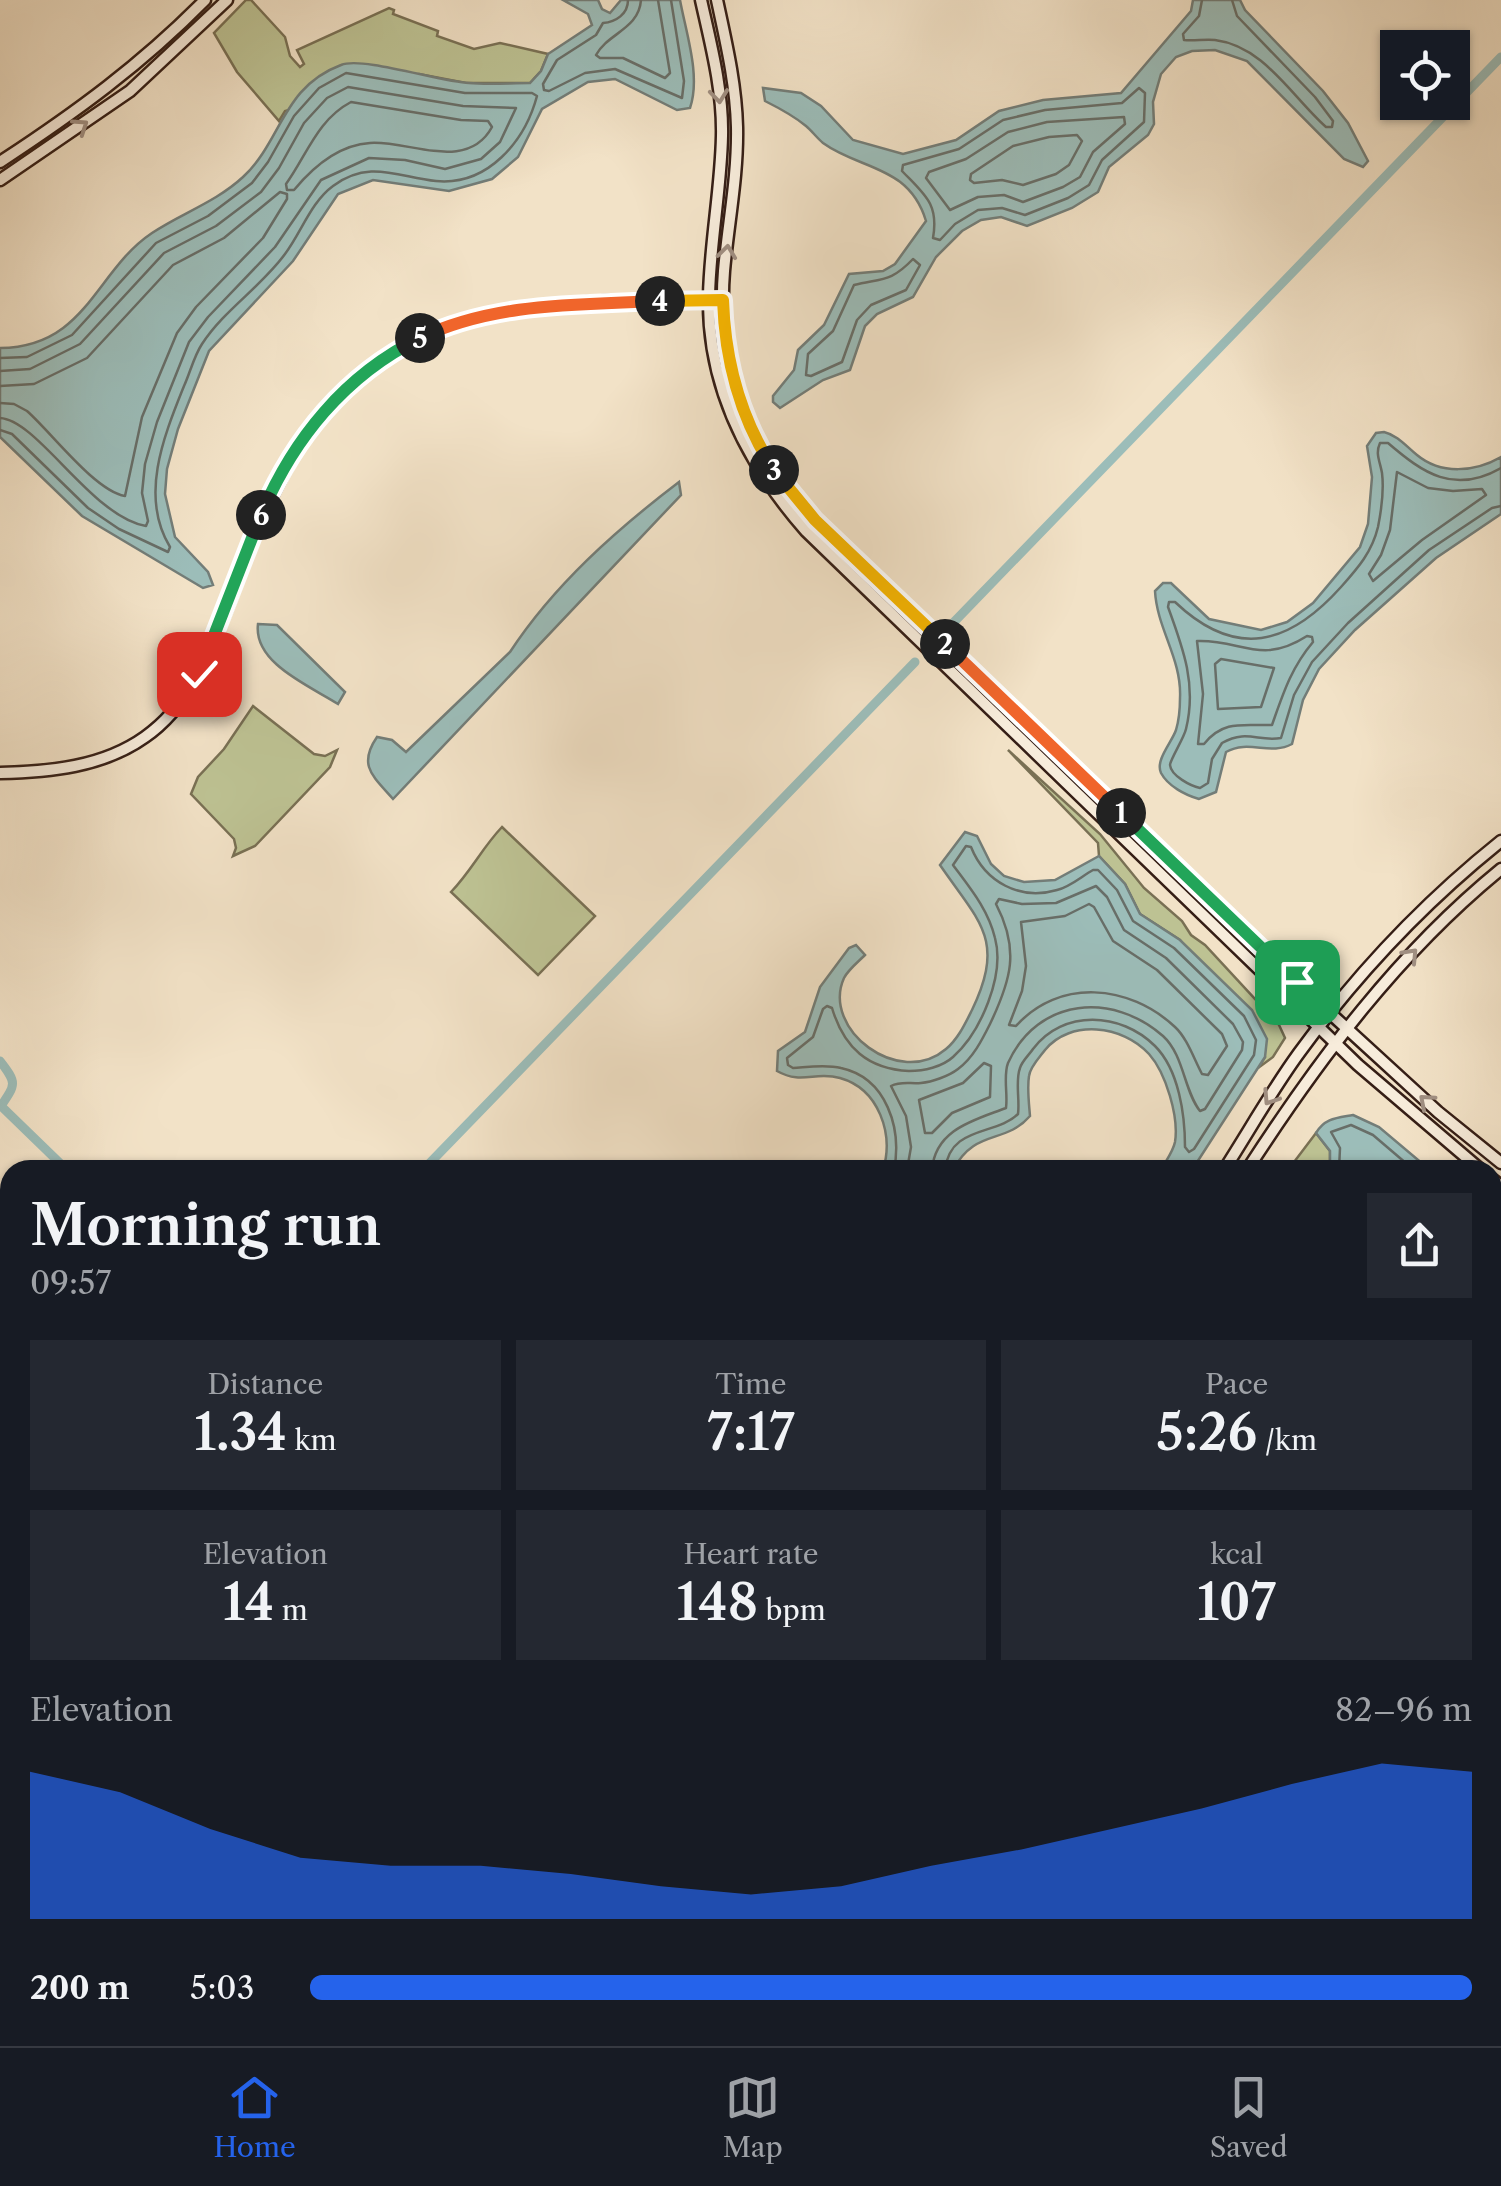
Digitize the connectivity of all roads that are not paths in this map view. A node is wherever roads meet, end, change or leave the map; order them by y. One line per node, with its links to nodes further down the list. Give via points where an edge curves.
1 (204, 0): 5 (main road, via 134,68)
2 (228, 0): 6 (main road, one-way to 2, via 130,91)
3 (702, 0): 7 (main road, one-way to 7, via 722,126)
4 (716, 0): 8 (main road, one-way to 4, via 737,131)
5 (0, 162)
6 (0, 180)
7 (708, 300): 8 (main road); 9 (main road, via 536,306 451,325 399,348 340,395 289,458 187,694 145,737 95,761); 13 (main road, via 716,367 730,412 779,500)
8 (723, 300): 12 (main road, via 741,407 790,493)
9 (0, 774)
10 (1501, 841): 12 (main road, via 1398,937)
11 (1501, 869): 14 (main road, one-way to 11, via 1444,920)
12 (1331, 1014): 13 (main road); 14 (main road)
13 (1319, 1028): 15 (main road); 16 (main road, one-way to 16)
14 (1346, 1028): 15 (main road); 19 (main road, one-way to 14)
15 (1334, 1042): 17 (main road); 18 (main road)
16 (1230, 1160)
17 (1253, 1160)
18 (1470, 1160)
19 (1497, 1160)

